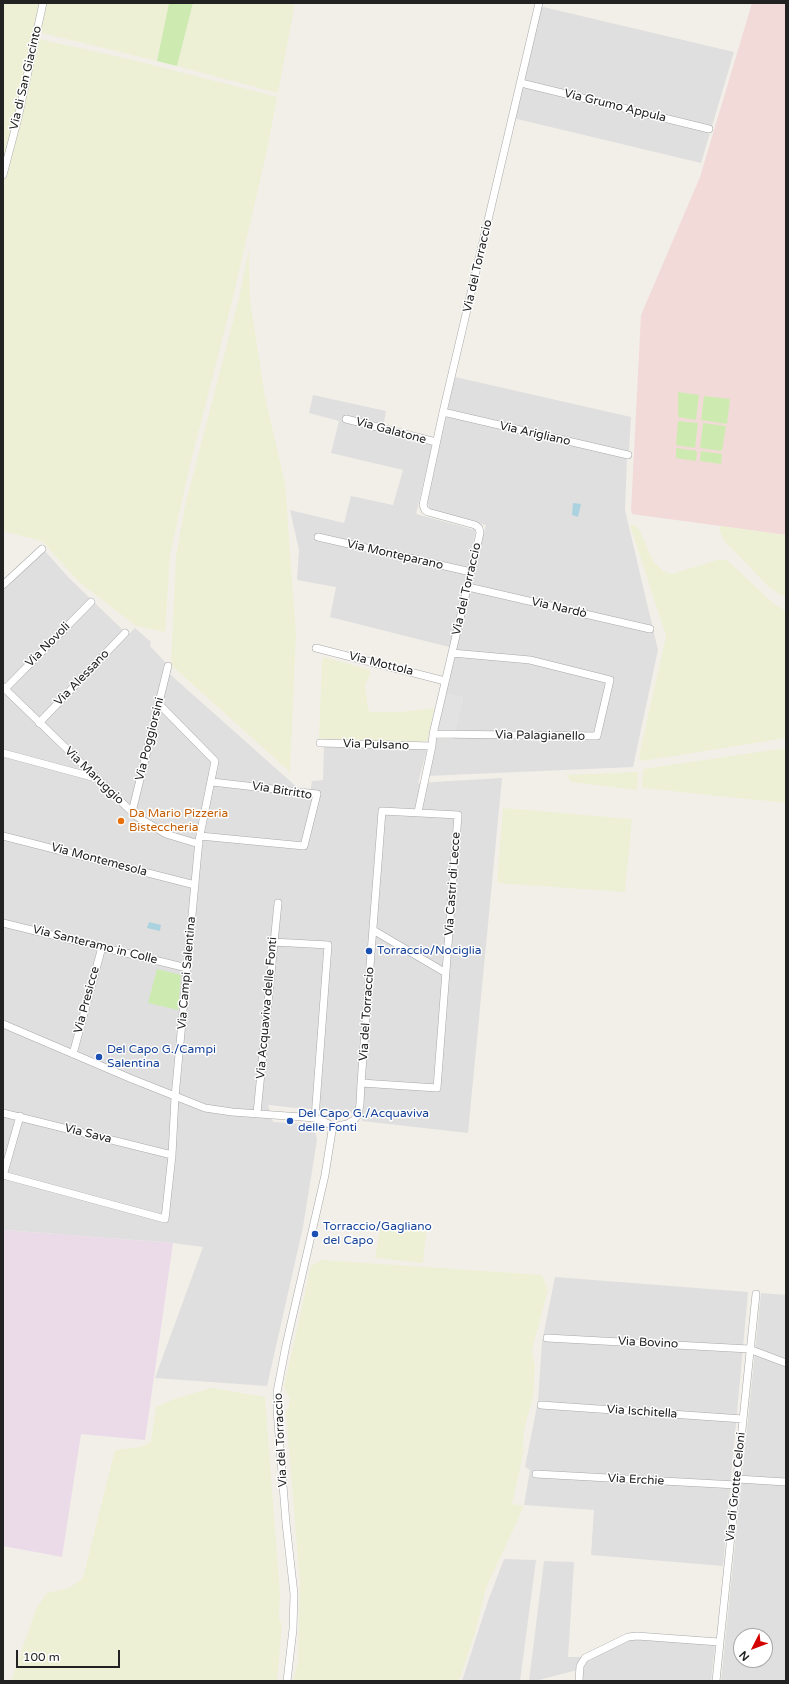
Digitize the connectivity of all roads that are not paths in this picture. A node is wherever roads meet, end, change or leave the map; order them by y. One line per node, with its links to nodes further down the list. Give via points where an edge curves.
1 (43, 3): 5 (street, Via di San Giacinto)
2 (540, 3): 3 (street, Via del Torraccio)
3 (521, 83): 4 (street, Via Grumo Appula); 6 (street, Via del Torraccio)
4 (710, 129)
5 (3, 175)
6 (443, 412): 8 (street, Via del Torraccio); 9 (street, Via Arigliano)
7 (346, 419): 8 (street, Via Galatone)
8 (436, 442): 12 (street, Via del Torraccio, via 422,505 428,512 475,524 479,528)
9 (628, 455)
10 (318, 537): 12 (street, Via Monteparano)
11 (42, 549): 13 (street)
12 (471, 572): 14 (street, Via del Torraccio)
13 (3, 585)
14 (468, 587): 16 (street, Via Nardò); 19 (street, Via del Torraccio)
15 (91, 602): 22 (street, Via Novoli)
16 (650, 629)
17 (126, 633): 24 (street, Via Alessano)
18 (316, 648): 21 (street, Via Mottola)
19 (452, 653): 21 (street, Via del Torraccio); 25 (street, Via Palagianello, via 530,660 610,680 597,736)
20 (168, 666): 23 (street, Via Poggiorsini)
21 (445, 681): 25 (street, Via del Torraccio)
22 (4, 688): 24 (street, Via Maruggio)
23 (159, 704): 30 (street, Via Campi Salentina, via 215,761); 31 (street, Via Poggiorsini)
24 (39, 722): 29 (street, Via Maruggio)
25 (433, 734): 27 (street, Via del Torraccio)
26 (320, 743): 27 (street, Via Pulsano)
27 (432, 746): 32 (street, Via del Torraccio)
28 (3, 753): 29 (street)
29 (96, 778): 31 (street, Via Maruggio)
30 (212, 782): 34 (street, Via Campi Salentina); 34 (street, Via Bitritto, via 317,794 304,846)
31 (132, 812): 35 (street, Via Maruggio, via 166,834)
32 (418, 812): 39 (street, Via del Torraccio, via 382,811); 43 (street, Via Castri di Lecce, via 458,815)
33 (3, 836): 36 (street, Via Montemesola)
34 (200, 836): 35 (street, Via Campi Salentina)
35 (199, 844): 36 (street, Via Campi Salentina)
36 (195, 885): 42 (street, Via Campi Salentina)
37 (278, 903): 40 (street, Via Acquaviva delle Fonti)
38 (3, 922): 41 (street, Via Santeramo in Colle)
39 (373, 930): 43 (street); 46 (street, Via del Torraccio)
40 (273, 942): 49 (street, Via Acquaviva delle Fonti); 51 (street, via 328,945)
41 (102, 947): 42 (street, Via Santeramo in Colle); 45 (street, Via Presicce)
42 (187, 968): 47 (street, Via Campi Salentina)
43 (446, 973): 46 (street, Via Castri di Lecce, via 437,1088)
44 (3, 1024): 45 (street)
45 (73, 1054): 47 (street)
46 (361, 1083): 52 (street, Via del Torraccio, via 358,1115)
47 (175, 1097): 49 (street, via 206,1108); 53 (street, Via Campi Salentina)
48 (3, 1113): 50 (street, Via Sava)
49 (257, 1113): 51 (street)
50 (20, 1116): 53 (street, Via Sava); 54 (street)
51 (315, 1118): 52 (street, via 329,1124 328,1128)
52 (335, 1129): 65 (street, Via del Torraccio, via 277,1392 286,1523 294,1594)
53 (172, 1155): 54 (street, Via Campi Salentina, via 165,1219)
54 (3, 1176)
55 (756, 1294): 57 (street, Via di Grotte Celoni)
56 (547, 1338): 57 (street, Via Bovino)
57 (749, 1349): 58 (street, Via Bovino); 60 (street, Via di Grotte Celoni)
58 (786, 1363)
59 (541, 1405): 60 (street, Via Ischitella)
60 (743, 1419): 62 (street, Via di Grotte Celoni)
61 (536, 1474): 62 (street, Via Erchie)
62 (736, 1482): 63 (street, Via Erchie); 64 (street, Via di Grotte Celoni)
63 (786, 1482)
64 (719, 1642): 66 (street, via 630,1636 585,1658 580,1666); 67 (street, Via di Grotte Celoni)
65 (287, 1681)
66 (579, 1681)
67 (716, 1681)

